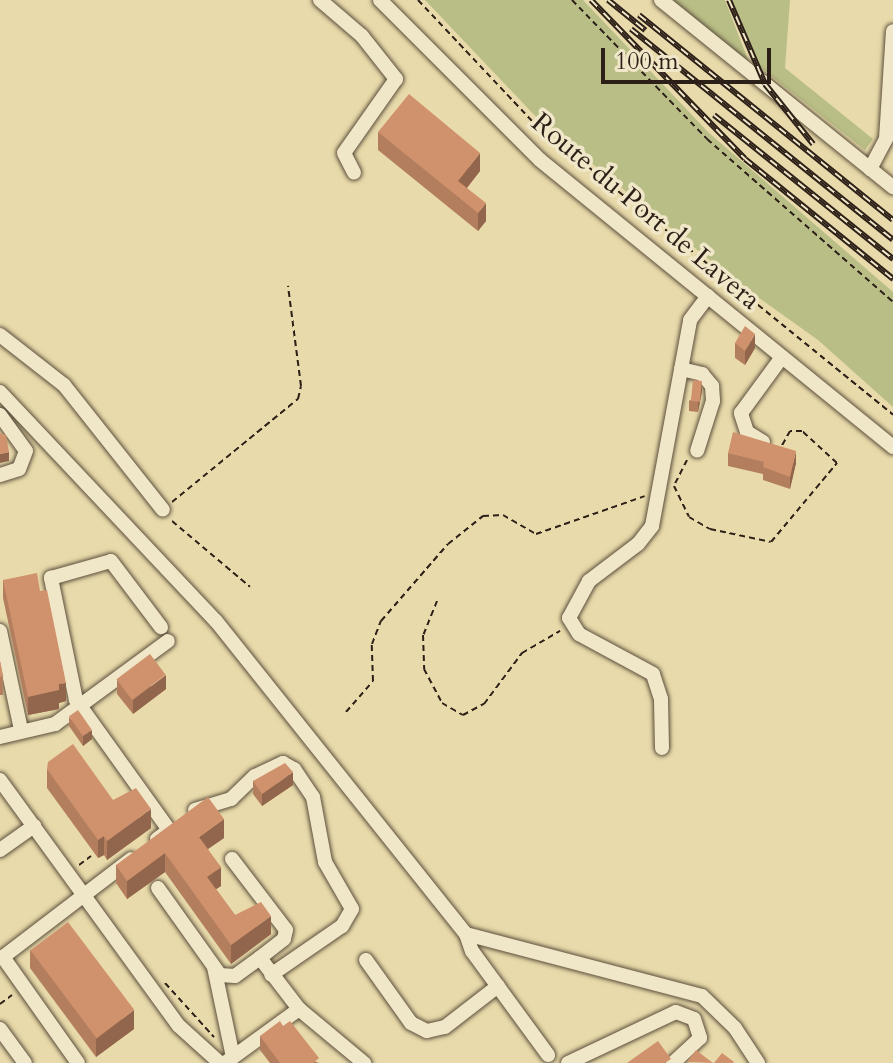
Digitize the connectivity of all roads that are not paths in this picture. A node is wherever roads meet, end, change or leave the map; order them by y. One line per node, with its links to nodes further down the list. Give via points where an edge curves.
1 (320, 0): 8 (street, via 362,36 396,79 344,153)
2 (380, 0): 10 (street, Route du Port de Lavera, via 540,160)
3 (661, 0): 7 (street)
4 (893, 31): 5 (street)
5 (892, 56): 6 (street)
6 (890, 134): 7 (street)
7 (870, 169): 9 (street)
8 (354, 173)
9 (893, 187)
10 (708, 296): 12 (street, Route du Port de Lavera); 13 (street, via 690,320)
11 (0, 335): 20 (street, via 64,385)
12 (782, 357): 16 (street, via 741,413 747,432); 17 (street, Route du Port de Lavera)
13 (681, 369): 18 (street, via 702,374 712,386 713,401); 27 (street, via 647,534 577,596 571,608 573,626 653,674 661,699)
14 (0, 392): 36 (street, via 216,621)
15 (0, 415): 19 (street, via 26,451 19,469)
16 (763, 442)
17 (893, 447)
18 (697, 451)
19 (0, 475)
20 (163, 510)
21 (161, 627): 24 (street, via 111,561 44,579)
22 (0, 631): 25 (street)
23 (168, 641): 24 (street)
24 (81, 709): 25 (street, via 48,728); 30 (street)
25 (21, 730): 26 (street)
26 (0, 737)
27 (662, 748)
28 (0, 780): 29 (street)
29 (28, 830): 31 (street); 32 (street); 35 (street)
30 (169, 830): 35 (street); 40 (street, via 197,808 231,799 275,764 290,766 304,782 316,805 325,862 352,909 342,926)
31 (0, 834)
32 (0, 850)
33 (232, 859): 37 (street, via 286,930 284,939)
34 (158, 888): 39 (street)
35 (84, 895): 45 (street, via 179,1026); 47 (street, via 3,957)
36 (466, 934): 41 (street); 51 (street, via 702,996 735,1028)
37 (260, 958): 39 (street, via 231,978); 40 (street)
38 (366, 960): 41 (street, via 411,1023 427,1031 445,1027)
39 (214, 967): 45 (street)
40 (271, 975): 42 (street)
41 (498, 986): 44 (street)
42 (299, 1009): 45 (street); 48 (street)
43 (0, 1029): 46 (street)
44 (552, 1060)
45 (226, 1061)
46 (25, 1063)
47 (78, 1063)
48 (364, 1063)
49 (568, 1063): 50 (street, via 676,1012 694,1019 700,1038)
50 (673, 1063)
51 (758, 1063)

